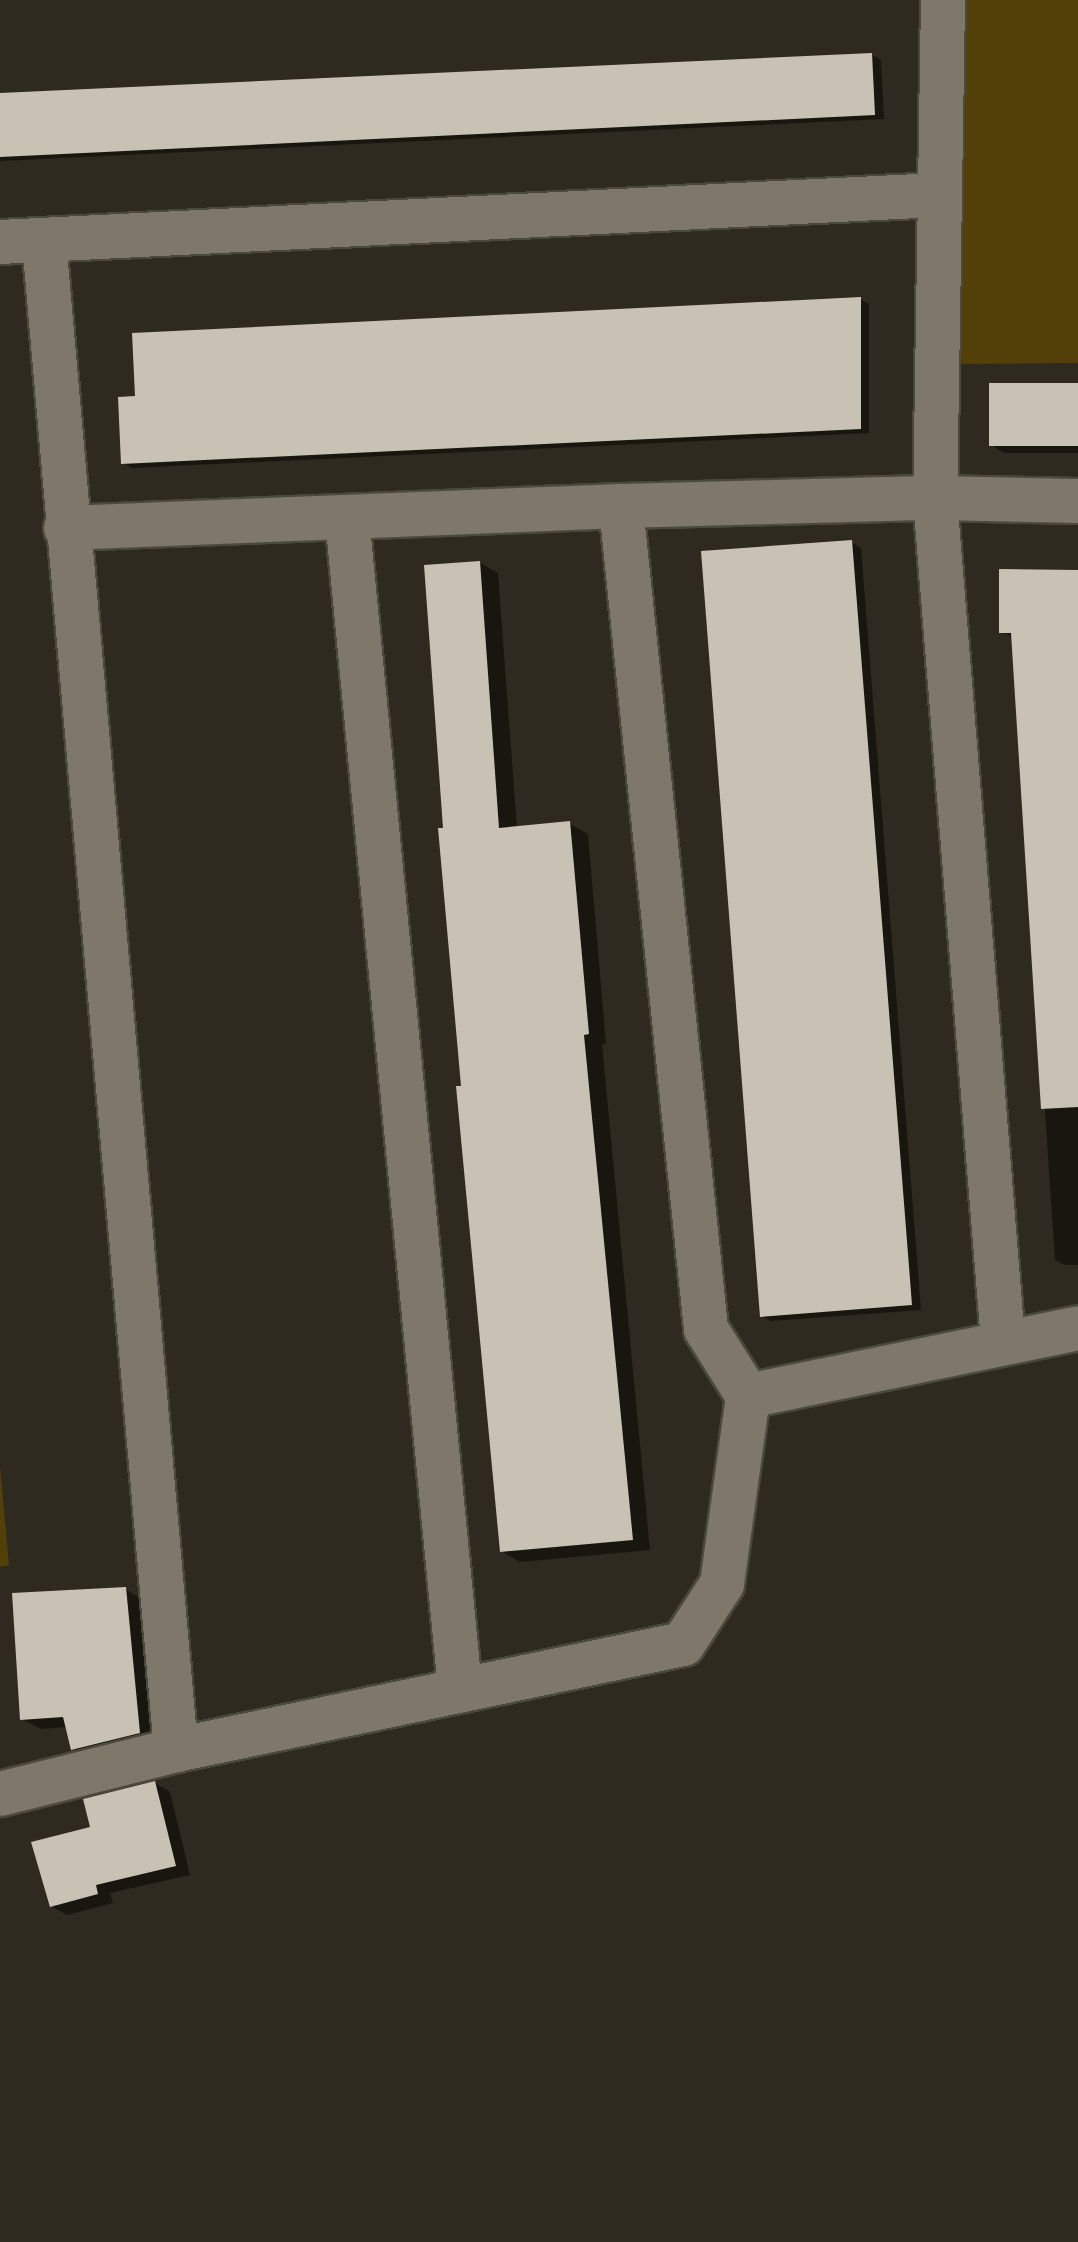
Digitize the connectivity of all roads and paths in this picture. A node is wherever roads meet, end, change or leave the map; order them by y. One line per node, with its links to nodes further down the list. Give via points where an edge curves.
1 (943, 0): 2 (street)
2 (939, 195): 3 (street); 5 (street)
3 (44, 241): 4 (street); 9 (street)
4 (0, 242)
5 (935, 498): 6 (street); 7 (street); 11 (street)
6 (1078, 501)
7 (621, 506): 8 (street); 12 (street, via 706,1329)
8 (347, 517): 9 (street); 13 (street)
9 (66, 528): 14 (street)
10 (1078, 1328): 11 (street)
11 (1003, 1341): 12 (street)
12 (748, 1396): 13 (street, via 722,1584 683,1644)
13 (460, 1689): 14 (street)
14 (176, 1750): 15 (street)
15 (0, 1794)

